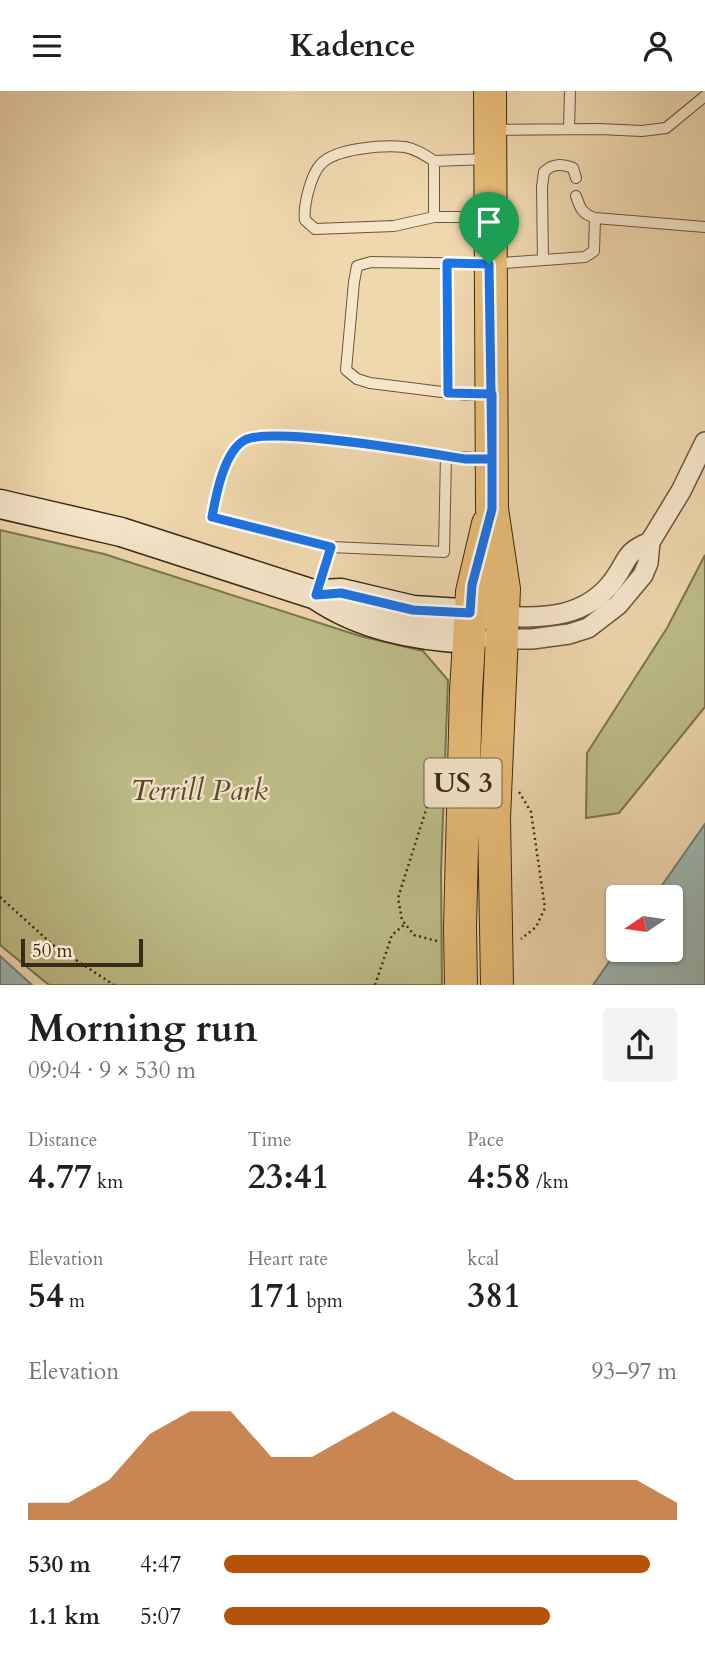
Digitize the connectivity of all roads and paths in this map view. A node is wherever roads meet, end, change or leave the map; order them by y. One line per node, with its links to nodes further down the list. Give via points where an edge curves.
1 (490, 91): 5 (main road, US 3)
2 (570, 91): 4 (lane)
3 (705, 96): 4 (lane, via 666,128)
4 (569, 129): 5 (lane)
5 (489, 144): 6 (lane); 10 (main road, US 3)
6 (434, 161): 9 (lane); 9 (lane, via 406,147 356,149 332,156 319,165 304,210 305,221 315,229 394,226)
7 (576, 178): 13 (lane, via 573,168 565,165 544,172)
8 (576, 195): 11 (lane, via 581,210)
9 (434, 217): 10 (lane)
10 (489, 217): 15 (main road, US 3)
11 (595, 218): 12 (lane); 13 (lane, via 594,251 585,257)
12 (705, 227)
13 (543, 260): 15 (lane)
14 (447, 263): 15 (lane); 16 (lane); 16 (lane, via 372,262 357,267 346,370 370,383)
15 (489, 264): 17 (main road, US 3)
16 (448, 393): 17 (lane)
17 (492, 394): 20 (main road, US 3)
18 (705, 442): 26 (street, via 649,542 643,575 604,617 569,634 532,639)
19 (446, 456): 20 (lane); 23 (lane, via 444,552); 23 (lane, via 301,436 245,440 230,456 212,517)
20 (492, 459): 22 (main road, US 3)
21 (0, 504): 24 (street, via 121,532)
22 (492, 509): 25 (main road, US 3, via 472,585); 26 (main road, US 3, via 504,589)
23 (331, 547): 24 (lane)
24 (316, 595): 25 (street, via 341,593)
25 (470, 626): 26 (street); 31 (main road, US 3, bridge, via 460,859)
26 (502, 627): 32 (main road, US 3, bridge, via 495,818)
27 (0, 897): 29 (path, via 53,945)
28 (405, 924): 30 (path, via 392,936)
29 (114, 985)
30 (375, 985)
31 (461, 985)
32 (496, 985)

